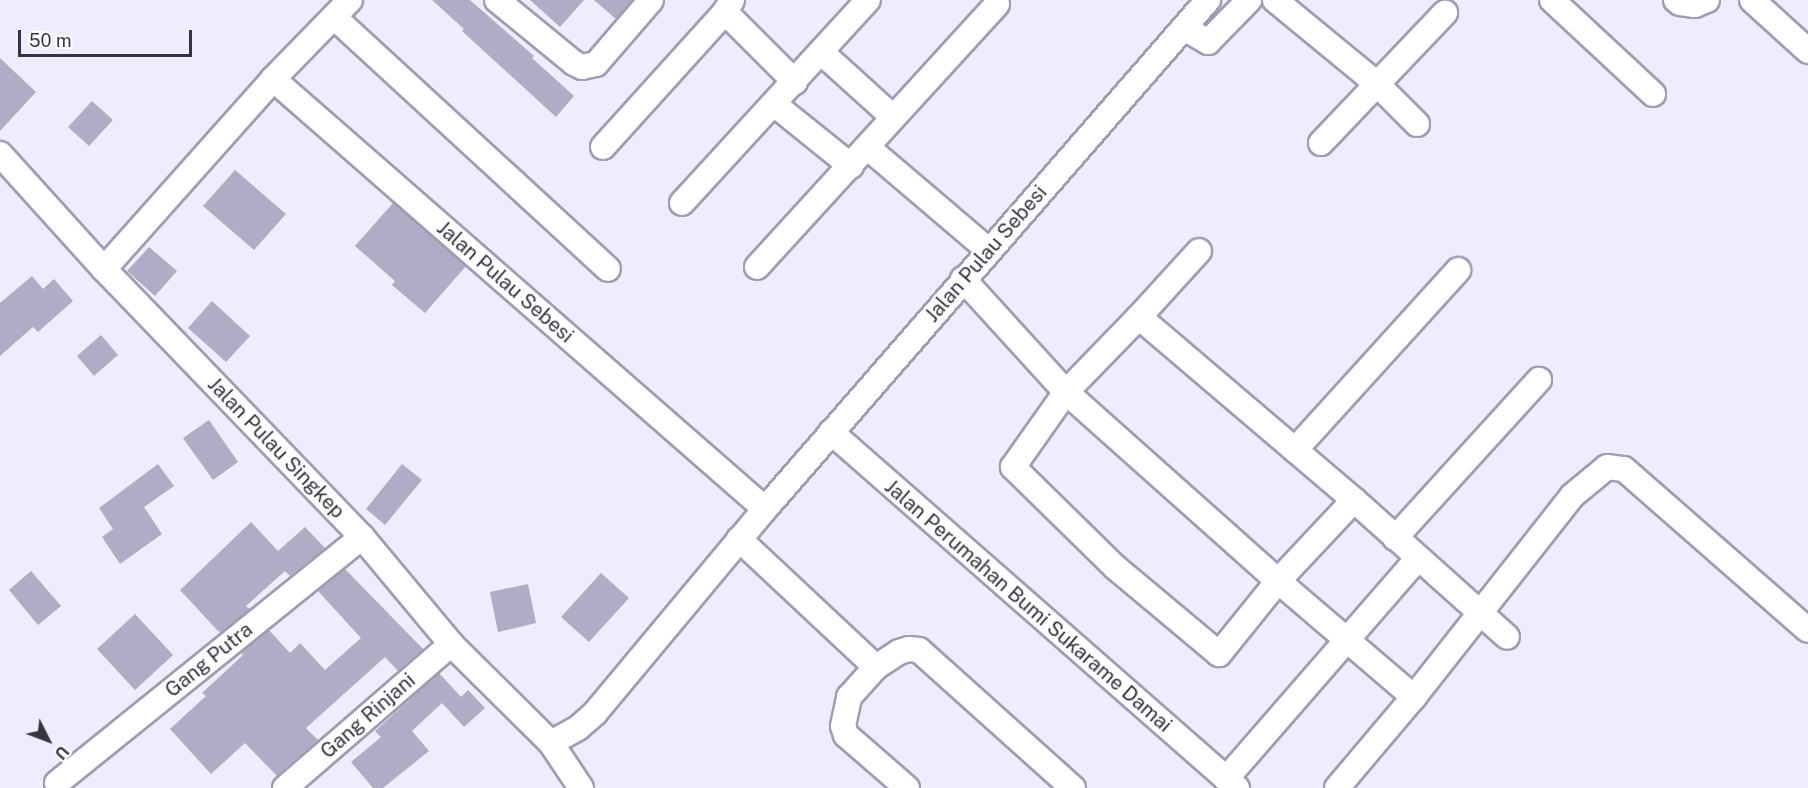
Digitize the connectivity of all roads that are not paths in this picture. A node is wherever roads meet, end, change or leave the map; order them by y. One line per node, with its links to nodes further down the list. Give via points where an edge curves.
1 (651, 0): 10 (street, via 596,64 582,67)
2 (868, 0): 17 (street)
3 (1208, 0): 15 (street, Jalan Pulau Sebesi)
4 (1249, 0): 15 (street, via 1208,42)
5 (1275, 0): 20 (street)
6 (1552, 0): 21 (street)
7 (1676, 0): 8 (street, via 1695,5)
8 (1707, 0)
9 (1752, 0): 16 (street)
10 (501, 2)
11 (997, 4): 23 (street)
12 (728, 6): 19 (street); 26 (street)
13 (342, 8): 18 (street); 34 (street)
14 (1445, 13): 20 (street)
15 (1184, 28): 32 (street, Jalan Pulau Sebesi)
16 (1808, 51)
17 (821, 52): 19 (street); 23 (street)
18 (273, 79): 35 (street); 44 (street, Jalan Pulau Sebesi)
19 (795, 82): 22 (street)
20 (1376, 84): 24 (street); 25 (street)
21 (1653, 94)
22 (774, 104): 29 (street); 30 (street)
23 (893, 117): 27 (street)
24 (1417, 124)
25 (1322, 143)
26 (603, 147)
27 (867, 147): 29 (street); 32 (street)
28 (0, 154): 35 (street, Jalan Pulau Singkep)
29 (850, 166): 33 (street)
30 (682, 203)
31 (1199, 250): 38 (street)
32 (989, 251): 37 (street, Jalan Pulau Sebesi)
33 (757, 267)
34 (608, 268)
35 (104, 269): 45 (street, Jalan Pulau Singkep)
36 (1458, 270): 42 (street)
37 (963, 279): 40 (street); 41 (street, Jalan Pulau Sebesi)
38 (1139, 317): 40 (street); 42 (street)
39 (1539, 380): 47 (street)
40 (1066, 392): 49 (street); 49 (street, via 1013,467 1115,567 1219,654)
41 (831, 432): 44 (street, Jalan Pulau Sebesi); 59 (street, Jalan Perumahan Bumi Sukarame Damai)
42 (1295, 450): 43 (street)
43 (1354, 501): 47 (street); 49 (street)
44 (765, 509): 46 (street, Jalan Pulau Sebesi)
45 (362, 537): 54 (street, Jalan Pulau Singkep); 58 (street, Gang Putra)
46 (739, 538): 55 (street); 57 (street, Jalan Pulau Sebesi, via 586,722)
47 (1395, 538): 48 (street)
48 (1418, 558): 50 (street); 53 (street, Jalan Perumahan Bumi Sukarame Damai)
49 (1278, 581): 53 (street)
50 (1478, 614): 51 (street, via 1572,496 1607,467 1614,466 1624,469); 52 (street); 56 (street)
51 (1808, 630)
52 (1507, 637)
53 (1346, 640): 56 (street); 59 (street, Jalan Perumahan Bumi Sukarame Damai)
54 (451, 644): 57 (street, Jalan Pulau Singkep); 60 (street, Gang Rinjani)
55 (876, 667): 62 (street, via 849,697 843,726 846,735); 63 (street, via 899,652 919,650)
56 (1414, 697): 64 (street)
57 (551, 743): 61 (street, Jalan Pulau Singkep)
58 (57, 783)
59 (1231, 784)
60 (285, 788)
61 (581, 788)
62 (907, 788)
63 (1072, 788)
64 (1336, 788)

